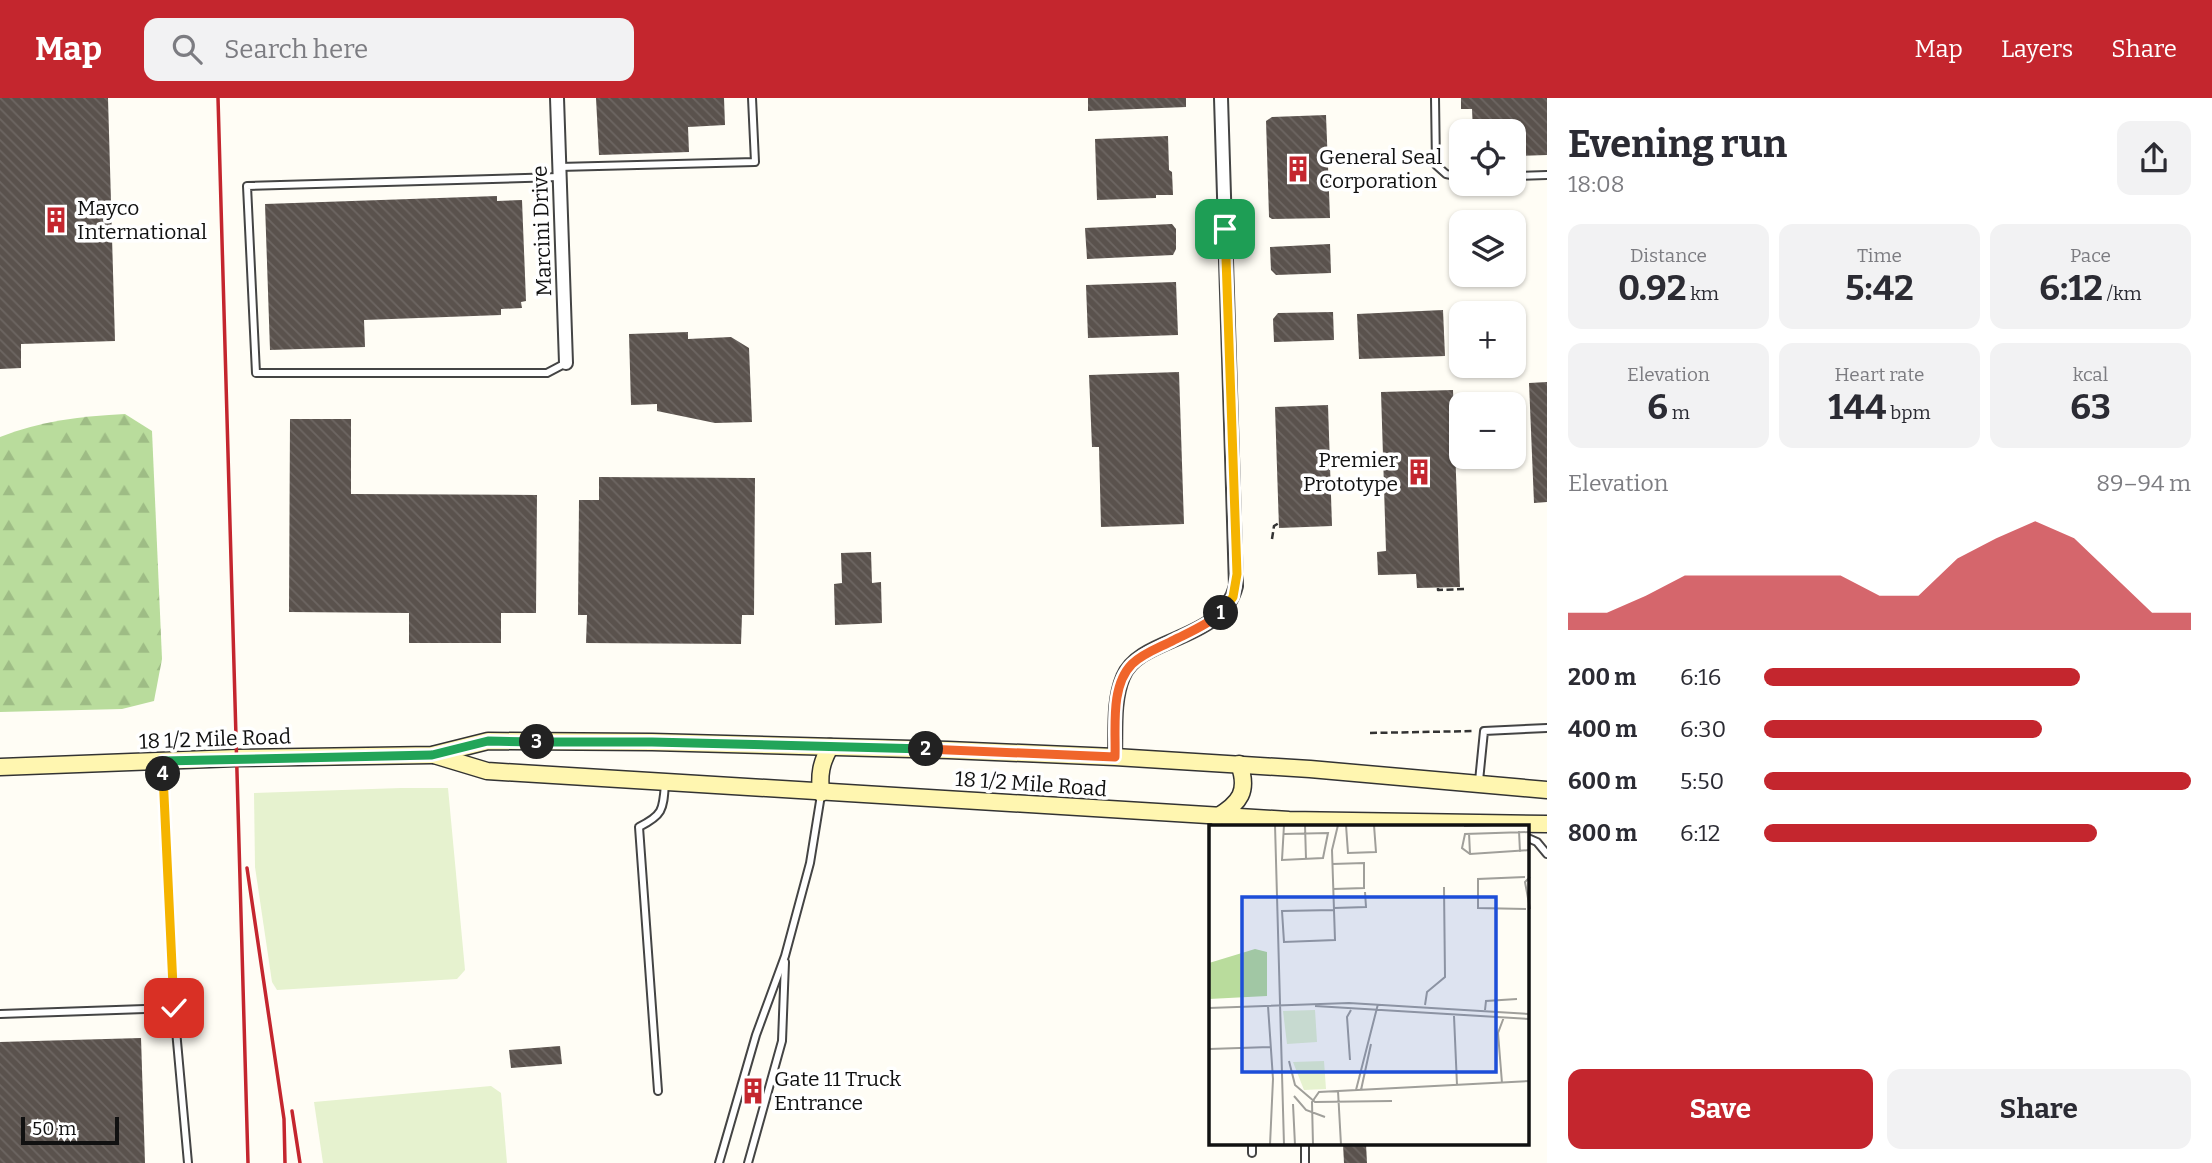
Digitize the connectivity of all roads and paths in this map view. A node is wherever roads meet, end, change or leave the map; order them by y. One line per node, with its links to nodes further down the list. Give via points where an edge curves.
1 (557, 98): 5 (street, Marcini Drive)
2 (752, 98): 5 (lane, via 755,162)
3 (1221, 98): 19 (street, via 1236,586 1218,616 1145,654 1124,674 1117,703)
4 (1435, 98): 6 (lane, via 1436,165)
5 (559, 172): 9 (street, Marcini Drive); 9 (lane, via 247,186 256,373 547,373)
6 (1449, 175)
7 (1547, 175): 8 (lane)
8 (1526, 176)
9 (566, 363)
10 (1279, 523): 11 (path)
11 (1272, 539)
12 (1438, 588): 13 (path)
13 (1465, 589)
14 (1547, 729): 15 (lane)
15 (1484, 731): 16 (path); 24 (lane)
16 (1370, 733)
17 (830, 747): 18 (street, 18 1/2 Mile Road, via 488,741); 19 (street, 18 1/2 Mile Road); 26 (street, via 819,775)
18 (432, 755): 20 (street, 18 1/2 Mile Road); 23 (street, 18 1/2 Mile Road, via 487,771)
19 (1115, 757): 21 (street, 18 1/2 Mile Road)
20 (163, 761): 22 (street, 18 1/2 Mile Road); 34 (lane)
21 (1239, 764): 24 (street, 18 1/2 Mile Road); 27 (street, via 1242,793)
22 (0, 767)
23 (665, 782): 26 (street, 18 1/2 Mile Road); 36 (lane, via 663,807 652,821 639,827)
24 (1478, 783): 25 (street, 18 1/2 Mile Road)
25 (1547, 790)
26 (821, 793): 27 (street, 18 1/2 Mile Road); 33 (lane, via 810,863)
27 (1217, 817): 28 (street, 18 1/2 Mile Road)
28 (1290, 824): 30 (street, 18 1/2 Mile Road)
29 (1547, 824): 30 (street, 18 1/2 Mile Road)
30 (1491, 825)
31 (1530, 839): 32 (lane)
32 (1547, 853)
33 (785, 956): 40 (lane, via 756,1035); 41 (lane, via 782,1041)
34 (174, 1008): 35 (lane); 39 (lane)
35 (0, 1014)
36 (658, 1091)
37 (1252, 1146): 38 (lane)
38 (1252, 1153)
39 (188, 1163)
40 (719, 1163)
41 (748, 1163)

